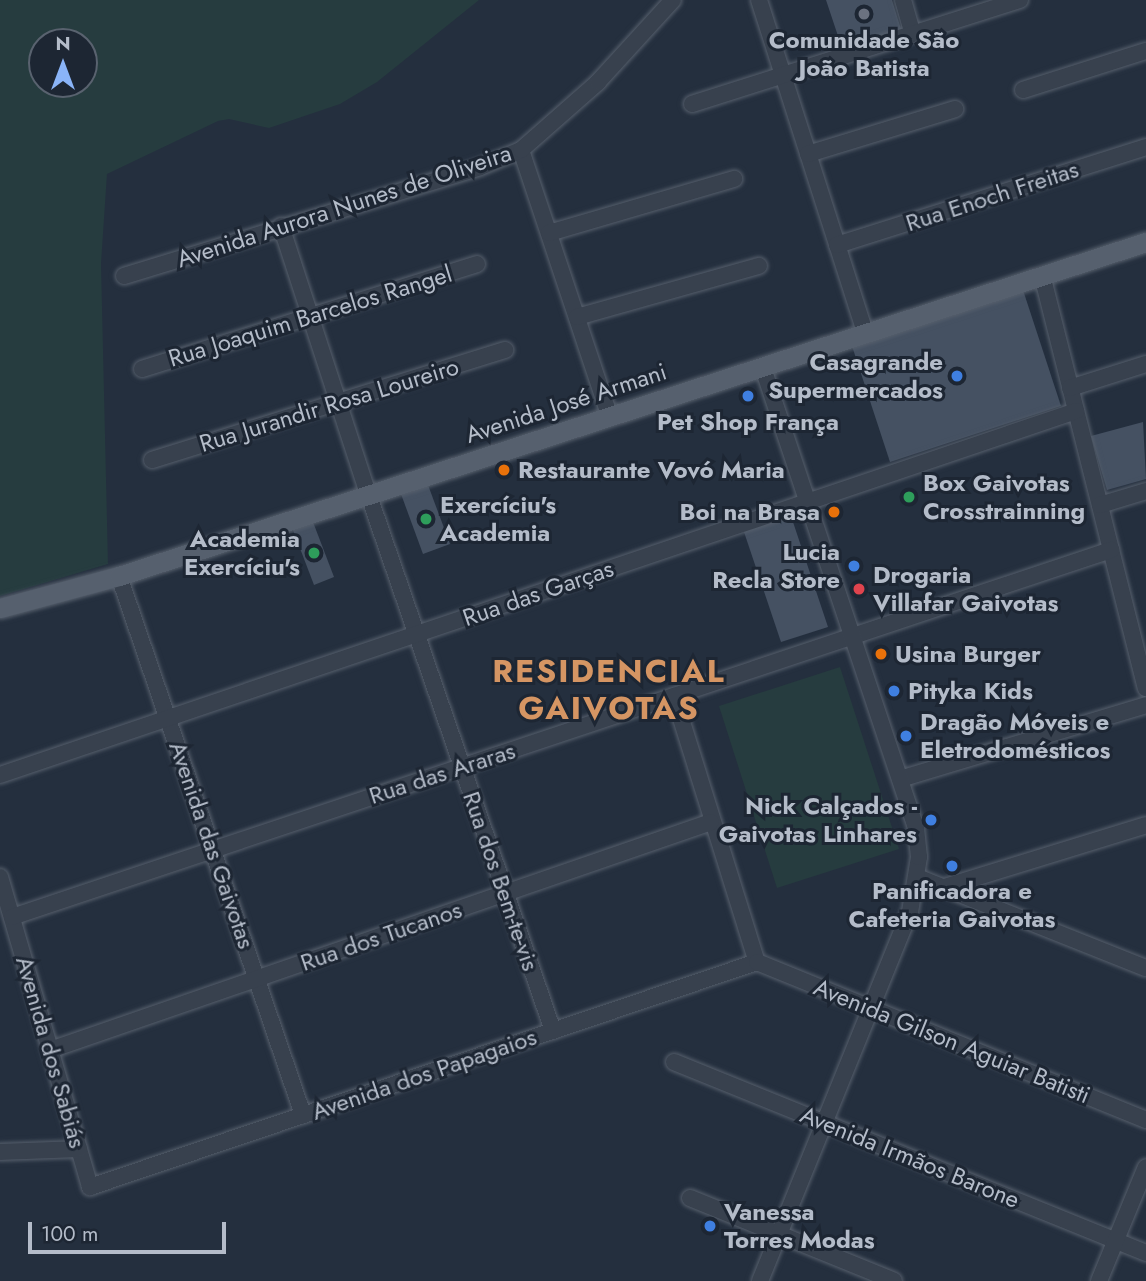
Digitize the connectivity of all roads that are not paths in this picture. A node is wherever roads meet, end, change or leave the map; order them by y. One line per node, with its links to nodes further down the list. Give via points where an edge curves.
1 (673, 0): 12 (street, Avenida Aurora Nunes de Oliveira, via 598,82)
2 (759, 0): 7 (street)
3 (903, 0): 5 (street)
4 (1020, 0): 5 (street)
5 (913, 34): 7 (street)
6 (1146, 51): 8 (street)
7 (783, 75): 9 (street); 13 (street)
8 (1023, 90)
9 (692, 104)
10 (955, 109): 13 (street)
11 (1146, 148): 18 (street, Rua Enoch Freitas)
12 (521, 150): 15 (street, Avenida Aurora Nunes de Oliveira, via 480,167); 16 (street)
13 (808, 154): 18 (street)
14 (734, 179): 16 (street)
15 (281, 226): 22 (street, Avenida Aurora Nunes de Oliveira); 23 (street, Rua dos Bem-te-vis)
16 (549, 233): 24 (street)
17 (1146, 242): 21 (main road, Avenida José Armani)
18 (837, 245): 25 (street)
19 (477, 264): 23 (street, Rua Joaquim Barcelos Rangel)
20 (759, 266): 24 (street)
21 (1042, 275): 25 (main road, Avenida José Armani); 30 (street)
22 (124, 276)
23 (311, 316): 29 (street, Rua Joaquim Barcelos Rangel); 31 (street, Rua dos Bem-te-vis)
24 (577, 317): 33 (street)
25 (865, 332): 28 (main road, Avenida José Armani)
26 (505, 350): 31 (street, Rua Jurandir Rosa Loureiro)
27 (1146, 364): 30 (street)
28 (762, 366): 33 (main road, Avenida José Armani); 37 (street)
29 (142, 369)
30 (1070, 388): 32 (street)
31 (338, 402): 34 (street, Rua Jurandir Rosa Loureiro); 36 (street, Rua dos Bem-te-vis)
32 (1076, 411): 37 (street, Rua das Garças); 38 (street)
33 (609, 415): 36 (main road, Avenida José Armani)
34 (152, 460)
35 (1146, 491): 38 (street)
36 (368, 493): 40 (main road, Avenida José Armani); 43 (street, Rua dos Bem-te-vis)
37 (808, 502): 43 (street, Rua das Garças); 44 (street)
38 (1100, 505): 39 (street)
39 (1111, 550): 42 (street); 44 (street, Rua das Araras)
40 (119, 576): 41 (main road, Avenida José Armani); 48 (street, Avenida das Gaivotas)
41 (0, 608)
42 (1138, 624): 45 (street)
43 (416, 635): 48 (street, Rua das Garças); 49 (street, Rua dos Bem-te-vis)
44 (853, 636): 46 (street, Rua das Araras); 51 (street)
45 (1146, 688)
46 (674, 696): 49 (street, Rua das Araras); 52 (street)
47 (1146, 705): 51 (street)
48 (168, 718): 50 (street, Rua das Garças); 54 (street, Avenida das Gaivotas)
49 (462, 767): 54 (street, Rua das Araras); 58 (street, Rua dos Bem-te-vis)
50 (0, 775)
51 (900, 779): 56 (street, via 916,828)
52 (711, 822): 58 (street, Rua dos Tucanos); 61 (street)
53 (1146, 825): 57 (street)
54 (213, 850): 60 (street, Rua das Araras); 63 (street, Avenida das Gaivotas)
55 (0, 877): 59 (street, Avenida dos Sabiás)
56 (917, 877): 57 (street); 64 (street, via 910,912)
57 (945, 887): 62 (street)
58 (505, 893): 63 (street, Rua dos Tucanos); 65 (street, Rua dos Bem-te-vis)
59 (2, 894): 60 (street, Avenida dos Sabiás)
60 (12, 917): 66 (street, Avenida dos Sabiás)
61 (757, 962): 64 (street, Avenida Gilson Aguiar Batisti); 65 (street, Avenida dos Papagaios)
62 (1146, 968)
63 (257, 979): 66 (street, Rua dos Tucanos); 68 (street, Avenida das Gaivotas)
64 (871, 1008): 69 (street, Avenida Gilson Aguiar Batisti); 70 (street)
65 (552, 1031): 68 (street, Avenida dos Papagaios)
66 (50, 1050): 71 (street, Avenida dos Sabiás)
67 (674, 1062): 70 (street, Avenida Irmãos Barone)
68 (303, 1115): 74 (street, Avenida dos Papagaios)
69 (1146, 1120)
70 (824, 1122): 76 (street); 77 (street, Avenida Irmãos Barone)
71 (79, 1149): 72 (street); 74 (street, Avenida dos Sabiás)
72 (0, 1152)
73 (1146, 1167): 77 (street)
74 (90, 1186)
75 (690, 1198): 76 (street)
76 (779, 1234): 79 (street); 80 (street)
77 (1116, 1240): 78 (street, Avenida Irmãos Barone); 81 (street)
78 (1146, 1253)
79 (760, 1281)
80 (894, 1281)
81 (1099, 1281)

